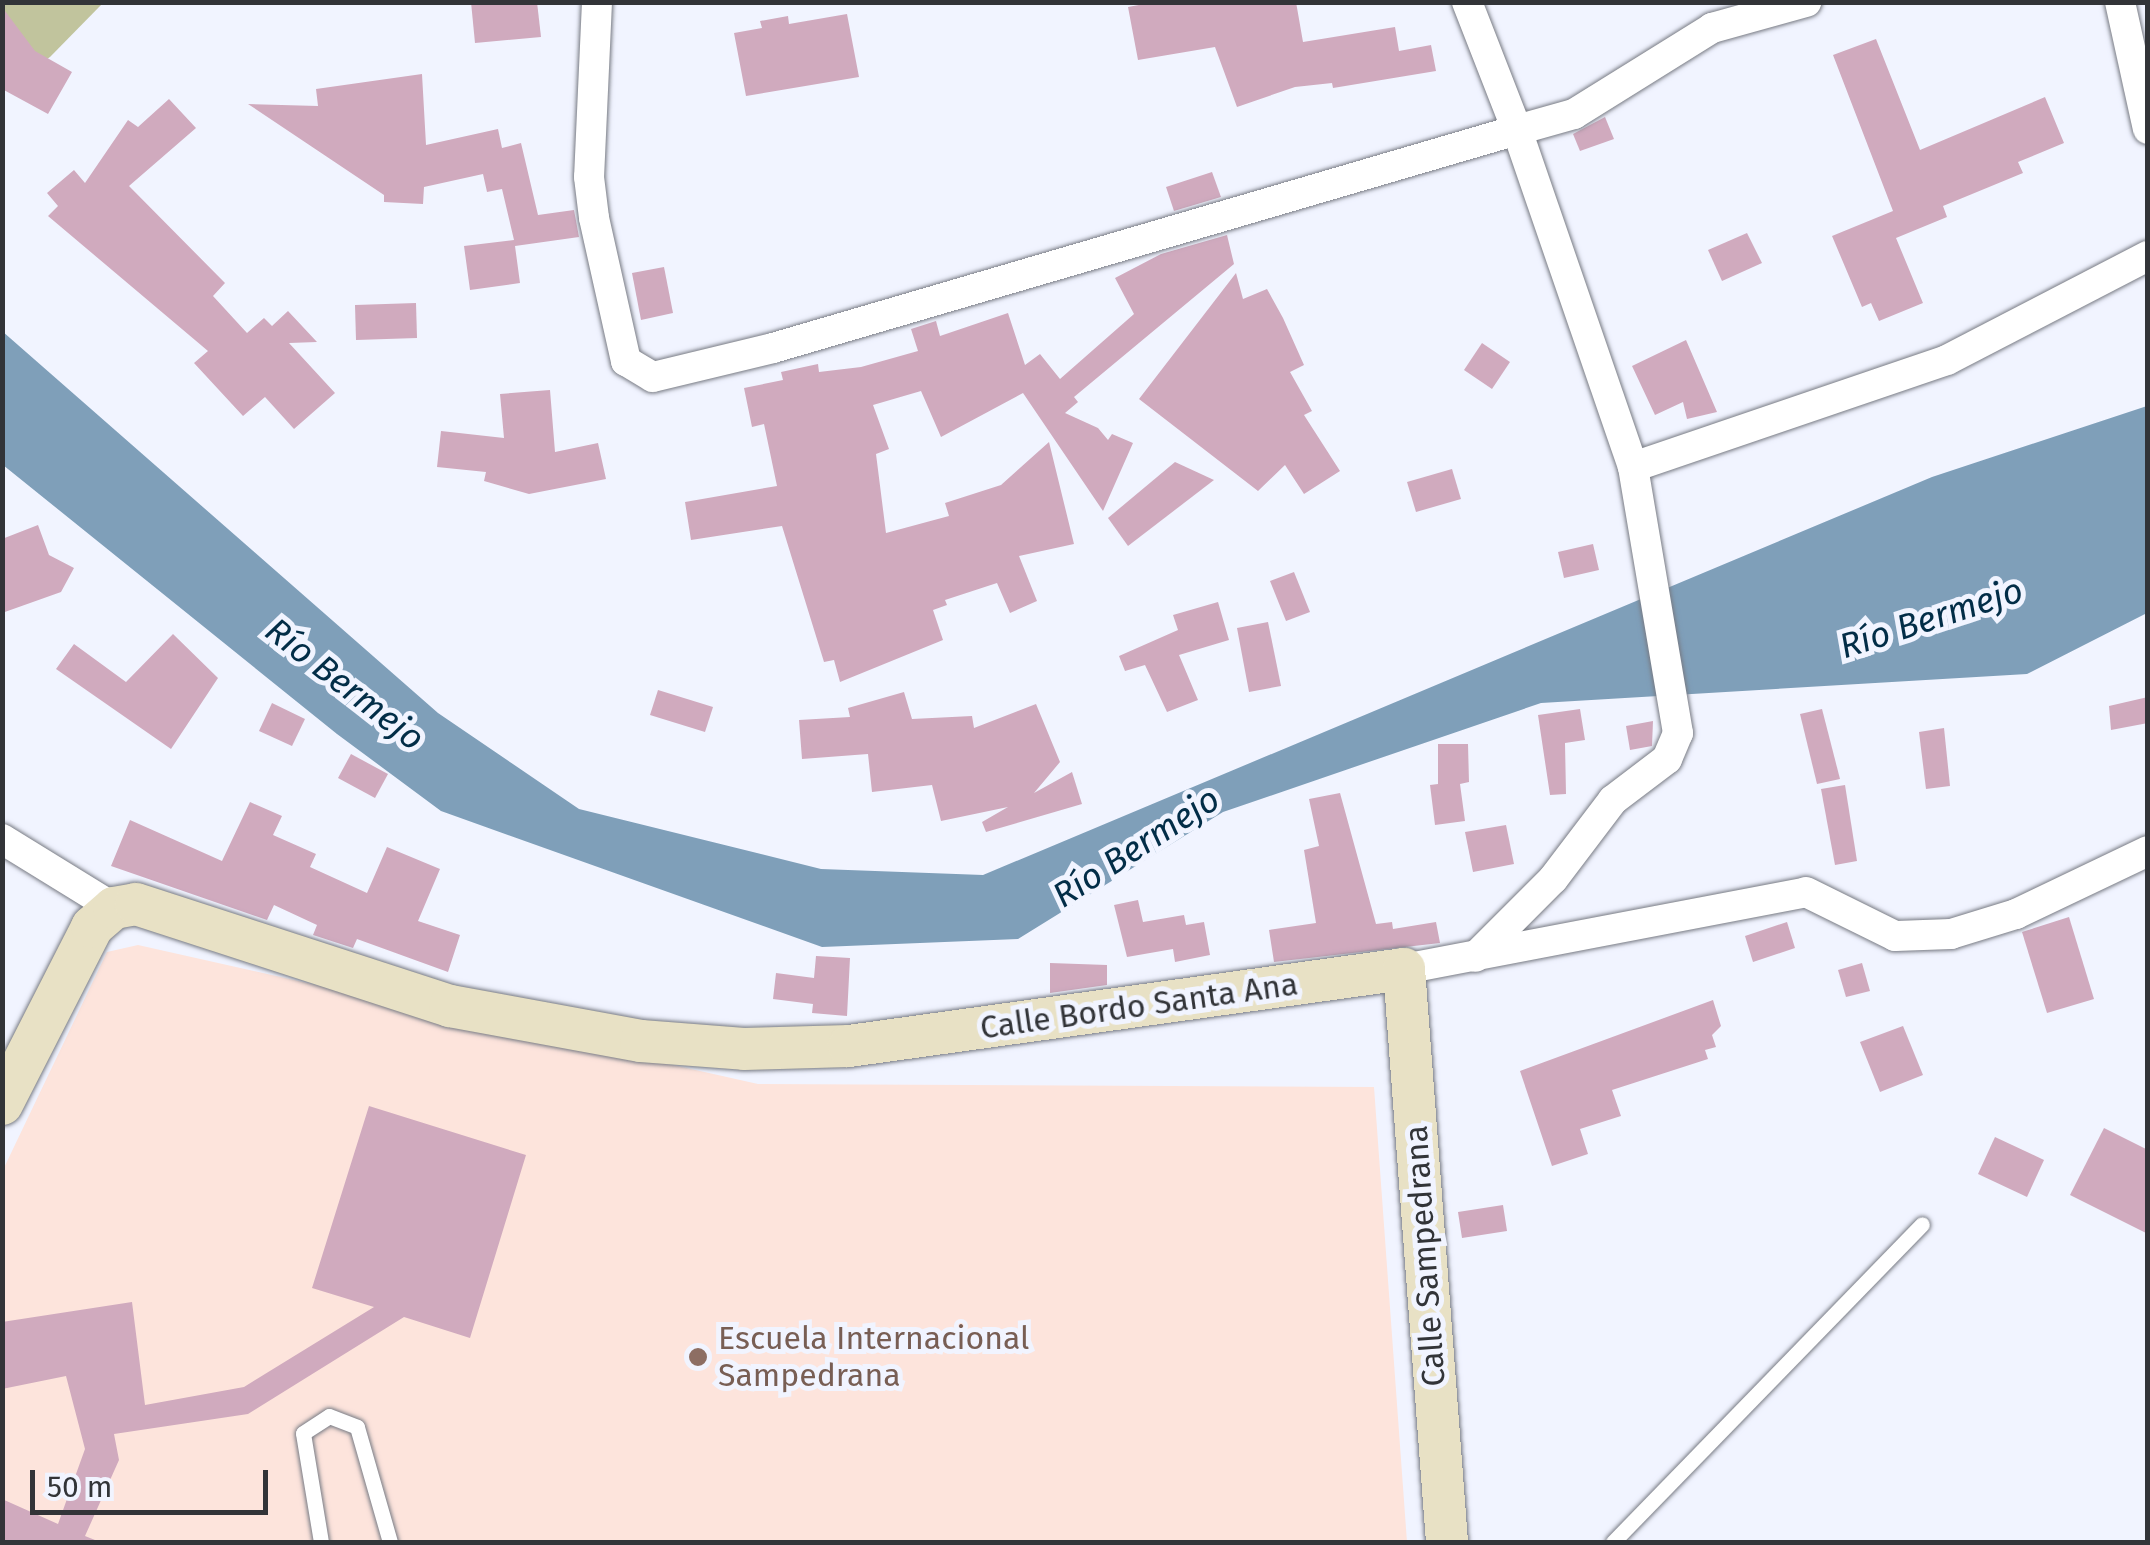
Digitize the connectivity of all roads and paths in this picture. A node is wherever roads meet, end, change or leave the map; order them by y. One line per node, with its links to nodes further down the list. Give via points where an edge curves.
1 (597, 2): 5 (street, via 588,177 594,218 626,361 653,377 773,348)
2 (1467, 2): 5 (street)
3 (1806, 2): 5 (street, via 1712,28 1574,114)
4 (2120, 2): 6 (street)
5 (1517, 130): 8 (street)
6 (2148, 130)
7 (2148, 256): 8 (street, via 1947,360)
8 (1633, 467): 12 (street, via 1678,733 1667,759 1614,800 1553,878)
9 (2, 838): 11 (street)
10 (2148, 851): 12 (street, Calle Bordo Santa Ana, via 2016,914 1951,934 1894,936 1806,892)
11 (114, 908): 13 (street, Calle Bordo Santa Ana, via 161,910 361,982 450,1006 640,1041 744,1049 849,1046); 14 (street, via 92,926)
12 (1476, 957): 13 (street, Calle Bordo Santa Ana)
13 (1404, 969): 18 (street, Calle Sampedrana)
14 (2, 1104)
15 (1922, 1224): 19 (lane)
16 (321, 1542): 17 (lane, via 304,1433 329,1416 356,1427)
17 (390, 1542)
18 (1447, 1542)
19 (1613, 1542)

